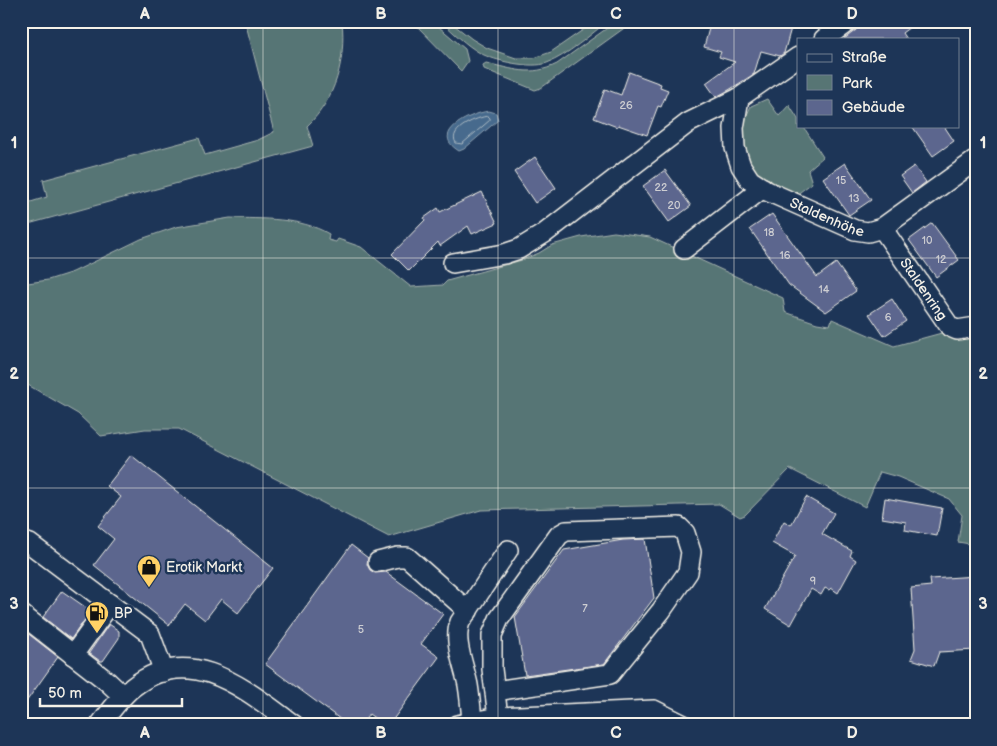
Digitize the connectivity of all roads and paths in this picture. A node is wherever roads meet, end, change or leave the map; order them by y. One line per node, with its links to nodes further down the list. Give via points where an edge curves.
1 (849, 21): 2 (street)
2 (825, 38)
3 (797, 58): 4 (street)
4 (739, 98): 6 (street, Staldenhöhe, via 734,128 735,148 750,180); 9 (street, via 688,123 545,233 519,249)
5 (976, 160): 7 (street, Staldenhöhe)
6 (763, 188): 7 (street, Staldenhöhe, via 855,230 868,232); 8 (street)
7 (882, 228): 10 (street, Staldenring, via 950,327 957,330)
8 (684, 250)
9 (453, 264)
10 (976, 327)
11 (21, 541): 14 (street, via 30,544)
12 (508, 550): 15 (street)
13 (378, 562): 15 (street, via 398,556 407,557)
14 (110, 604): 17 (street); 18 (street, via 150,634)
15 (468, 611): 22 (street, via 457,628 468,686)
16 (21, 614): 17 (street)
17 (73, 655): 20 (street)
18 (164, 672): 20 (street, via 149,677); 24 (street, via 193,670 224,678)
19 (495, 691): 19 (street, via 492,635 499,619 559,535 566,531 679,527 685,533 691,552 688,572 610,674); 21 (street)
20 (123, 696): 23 (street)
21 (498, 717): 22 (street); 25 (street, via 654,710)
22 (464, 723)
23 (100, 725)
24 (294, 725)
25 (684, 725)

